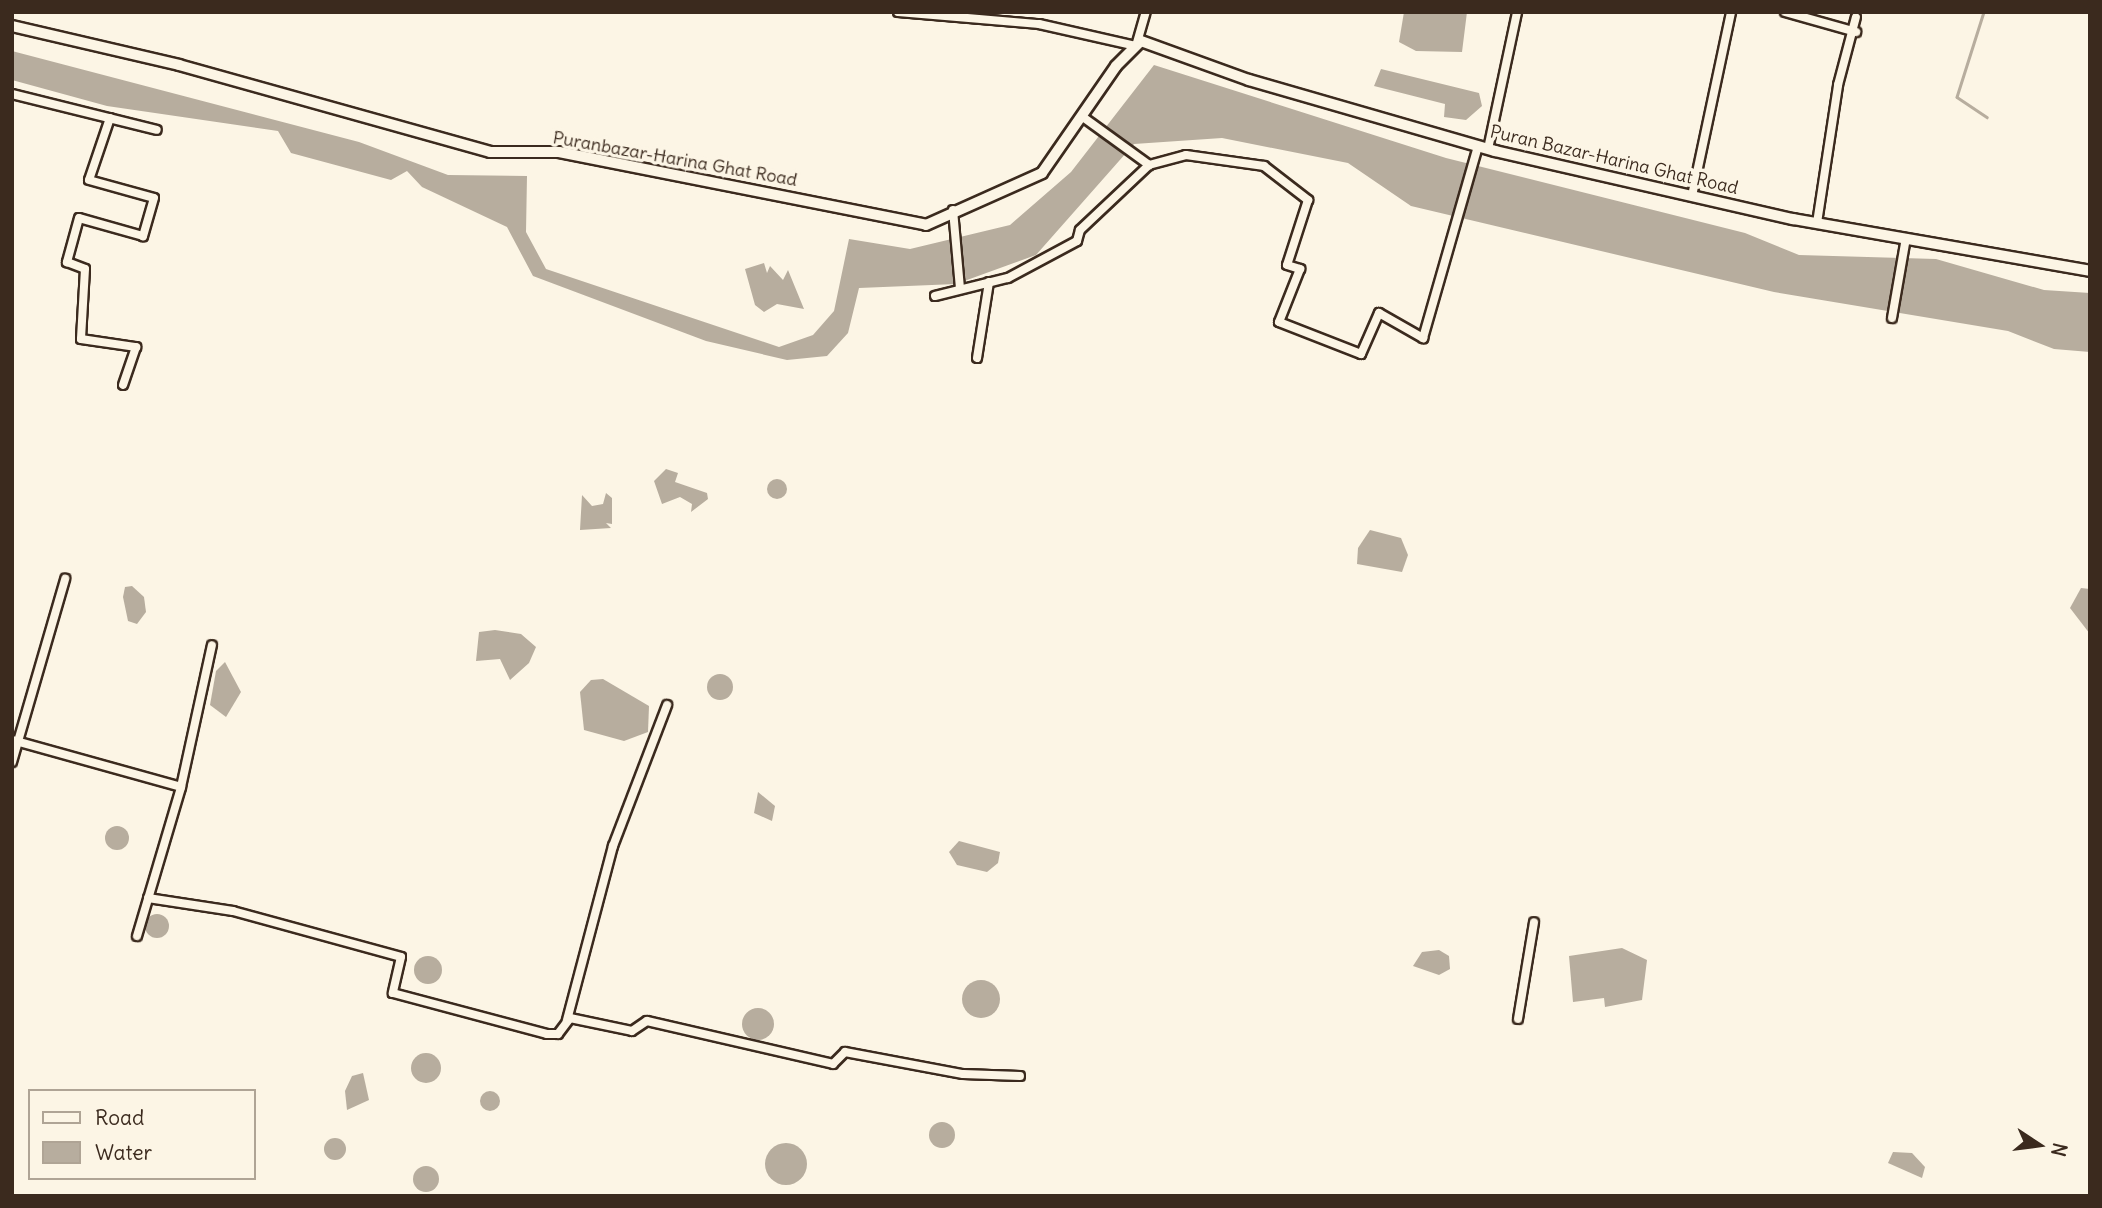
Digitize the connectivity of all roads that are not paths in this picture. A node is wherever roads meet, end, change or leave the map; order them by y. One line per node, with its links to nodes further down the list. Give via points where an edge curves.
1 (898, 12): 6 (street, via 955,19)
2 (1146, 12): 10 (street)
3 (1517, 12): 15 (street)
4 (1731, 12): 17 (street)
5 (1785, 12): 9 (street)
6 (962, 13): 10 (street)
7 (1856, 17): 9 (street)
8 (12, 26): 18 (main road, Puranbazar-Harina Ghat Road, via 179,65 490,152 559,152 926,225)
9 (1856, 32): 19 (street, via 1838,85)
10 (1139, 44): 12 (main road, Puranbazar-Harina Ghat Road); 15 (main road, Puran Bazar-Harina Ghat Road)
11 (12, 94): 13 (street)
12 (1083, 117): 16 (street); 18 (main road, Puranbazar-Harina Ghat Road, via 1042,173 1009,194)
13 (110, 118): 14 (street); 27 (street, via 89,180 154,198 143,236 79,218 67,262 85,269 81,339 136,347)
14 (157, 130)
15 (1483, 148): 16 (street, via 1423,338 1379,313 1361,354 1279,322 1300,269 1287,265 1308,200 1264,166 1186,155); 17 (main road, Puran Bazar-Harina Ghat Road)
16 (1149, 165): 22 (street, via 1080,230 1077,241)
17 (1692, 196): 19 (main road, Puran Bazar-Harina Ghat Road)
18 (953, 210): 23 (street)
19 (1817, 223): 20 (main road, Puran Bazar-Harina Ghat Road)
20 (1906, 238): 21 (main road, Puran Bazar-Harina Ghat Road); 25 (street)
21 (2090, 271)
22 (989, 282): 23 (street); 26 (street)
23 (960, 289): 24 (street)
24 (934, 296)
25 (1892, 318)
26 (977, 358)
27 (123, 385)
28 (65, 579): 31 (street)
29 (212, 645): 33 (street)
30 (667, 705): 38 (street, via 613,846)
31 (15, 741): 32 (street); 33 (street)
32 (12, 762)
33 (181, 787): 34 (street)
34 (148, 898): 36 (street); 38 (street, via 233,911 401,957 393,993 547,1034 558,1034)
35 (1534, 922): 37 (street)
36 (136, 936)
37 (1518, 1019)
38 (567, 1020): 39 (street, via 632,1031 647,1021 833,1064 845,1052 962,1074)
39 (1020, 1076)

